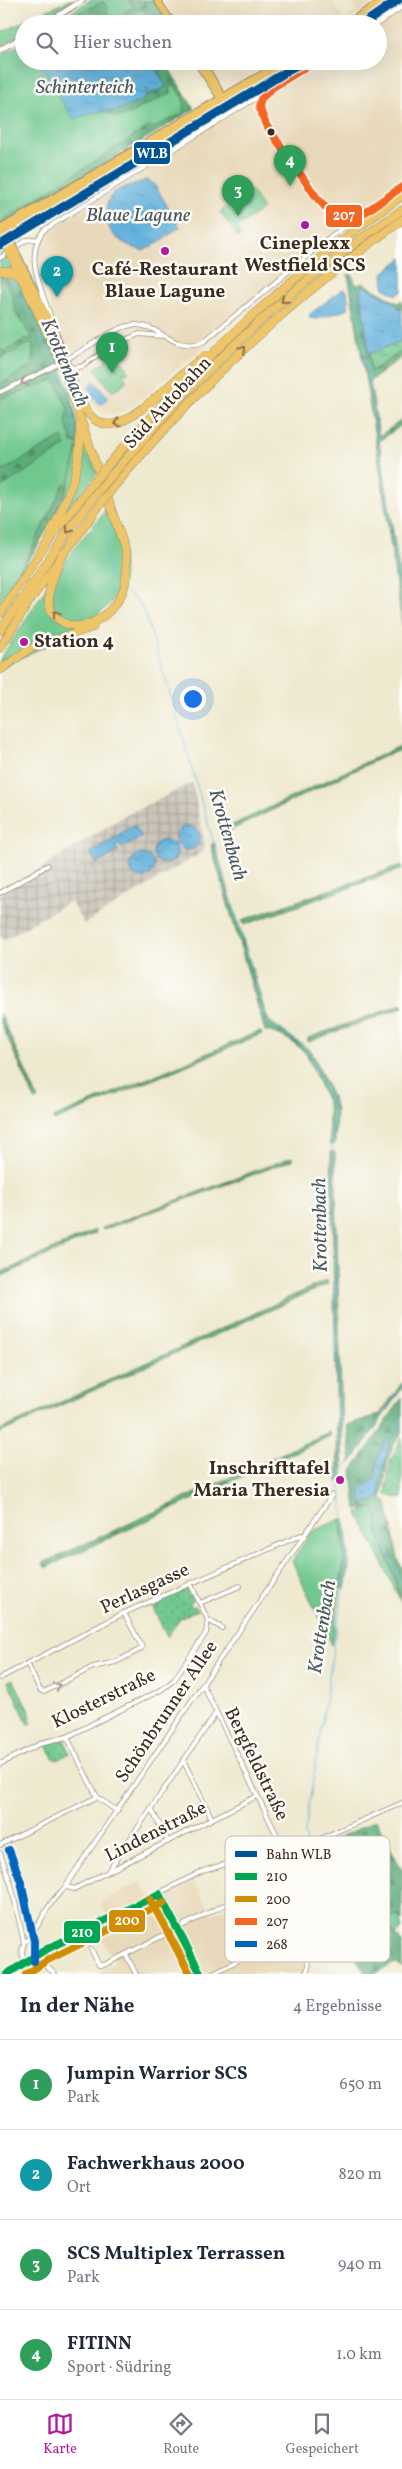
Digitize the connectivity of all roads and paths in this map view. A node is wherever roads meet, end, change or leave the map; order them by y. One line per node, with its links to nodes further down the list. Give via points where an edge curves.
1 (82, 0): 6 (street)
2 (159, 0): 7 (main road)
3 (384, 0): 8 (main road)
4 (392, 0): 9 (main road)
5 (402, 7): 10 (street)
6 (60, 15)
7 (168, 15)
8 (360, 15)
9 (370, 15)
10 (387, 17)
11 (15, 41): 12 (street)
12 (0, 50)
13 (202, 70): 19 (main road)
14 (206, 70): 19 (main road)
15 (270, 70): 19 (main road)
16 (277, 70): 19 (main road)
17 (300, 70): 18 (street)
18 (272, 87): 20 (street, via 261,99 259,109); 28 (street, via 48,227)
19 (223, 99): 27 (main road); 27 (main road, via 15,226)
20 (288, 157)
21 (297, 170): 25 (street, via 330,212 341,216)
22 (402, 187): 25 (street)
23 (402, 196): 33 (highway, via 328,250)
24 (402, 210): 43 (highway, Süd Autobahn, one-way to 43, bridge, via 322,269 254,326 183,395 98,492)
25 (364, 213): 35 (street, via 330,237 203,342 185,345)
26 (402, 220): 40 (highway, Süd Autobahn, one-way to 26, bridge, via 116,484 240,351 326,276)
27 (4, 236): 29 (highway, bridge)
28 (38, 239): 30 (street, via 26,240); 34 (street, via 33,258)
29 (14, 253): 32 (highway); 34 (main road)
30 (0, 258)
31 (0, 271): 32 (highway, via 13,271)
32 (29, 290): 38 (highway)
33 (243, 324): 38 (highway, one-way to 38, via 122,422 113,425 96,421); 39 (highway, bridge, via 176,389 108,464)
34 (56, 335): 36 (main road)
35 (163, 336): 36 (street, via 139,334 114,345 83,366); 37 (street, one-way to 37, bridge, via 142,326 122,328)
36 (67, 366): 38 (highway)
37 (0, 392)
38 (75, 396): 39 (highway, via 80,426 79,456 65,503); 41 (highway, via 129,548 131,565)
39 (40, 553): 42 (highway)
40 (62, 554): 41 (highway, one-way to 40, via 107,613 90,624 72,626 57,619 49,602 49,592); 44 (highway, Süd Autobahn)
41 (123, 595): 45 (highway, via 117,609 101,622 29,649)
42 (0, 614)
43 (0, 631)
44 (0, 648)
45 (0, 670)
46 (48, 864): 47 (street)
47 (0, 893)
48 (332, 1495): 49 (street, Schönbrunner Allee)
49 (305, 1536): 50 (street, Perlasgasse); 58 (street, Schönbrunner Allee)
50 (190, 1583): 52 (street); 53 (street, Perlasgasse)
51 (240, 1586): 52 (street)
52 (200, 1603): 54 (street)
53 (124, 1613): 56 (street, Perlasgasse); 56 (street, one-way to 53, via 44,1692 93,1667 116,1662 142,1647)
54 (208, 1620): 55 (street); 60 (street, Klosterstraße, via 206,1633 174,1680 162,1690)
55 (222, 1628)
56 (27, 1663): 57 (street, Perlasgasse)
57 (0, 1678)
58 (202, 1685): 59 (street, Bergfeldstraße); 67 (street, Schönbrunner Allee)
59 (216, 1713): 61 (street); 63 (street, Bergfeldstraße)
60 (67, 1737): 62 (street, Klosterstraße, via 44,1742); 64 (street)
61 (183, 1760): 66 (street); 68 (street)
62 (0, 1764)
63 (257, 1796): 68 (street, Lindenstraße); 69 (street, Bergfeldstraße)
64 (97, 1797): 67 (street); 72 (street)
65 (402, 1803): 70 (street)
66 (151, 1808): 71 (street); 75 (street)
67 (116, 1811): 76 (street, Schönbrunner Allee)
68 (212, 1819): 71 (street, Lindenstraße)
69 (276, 1836)
70 (329, 1836)
71 (168, 1842): 75 (street, Lindenstraße)
72 (0, 1845)
73 (0, 1853): 80 (street, via 11,1884)
74 (225, 1864): 77 (street, via 203,1871)
75 (108, 1872): 76 (street, Lindenstraße, via 74,1889)
76 (67, 1887): 80 (street, Schönbrunner Allee, via 55,1898)
77 (159, 1894): 79 (street); 83 (street)
78 (225, 1905): 79 (street)
79 (178, 1929): 82 (street); 90 (street)
80 (24, 1943): 86 (street)
81 (91, 1949): 82 (street, via 99,1965)
82 (126, 1955): 89 (street)
83 (35, 1956): 86 (street); 88 (street)
84 (235, 1962): 91 (street)
85 (308, 1962): 92 (street, Bergfeldstraße)
86 (24, 1963): 87 (street)
87 (7, 1974)
88 (55, 1974)
89 (136, 1974)
90 (201, 1974)
91 (211, 1974)
92 (305, 1974)

